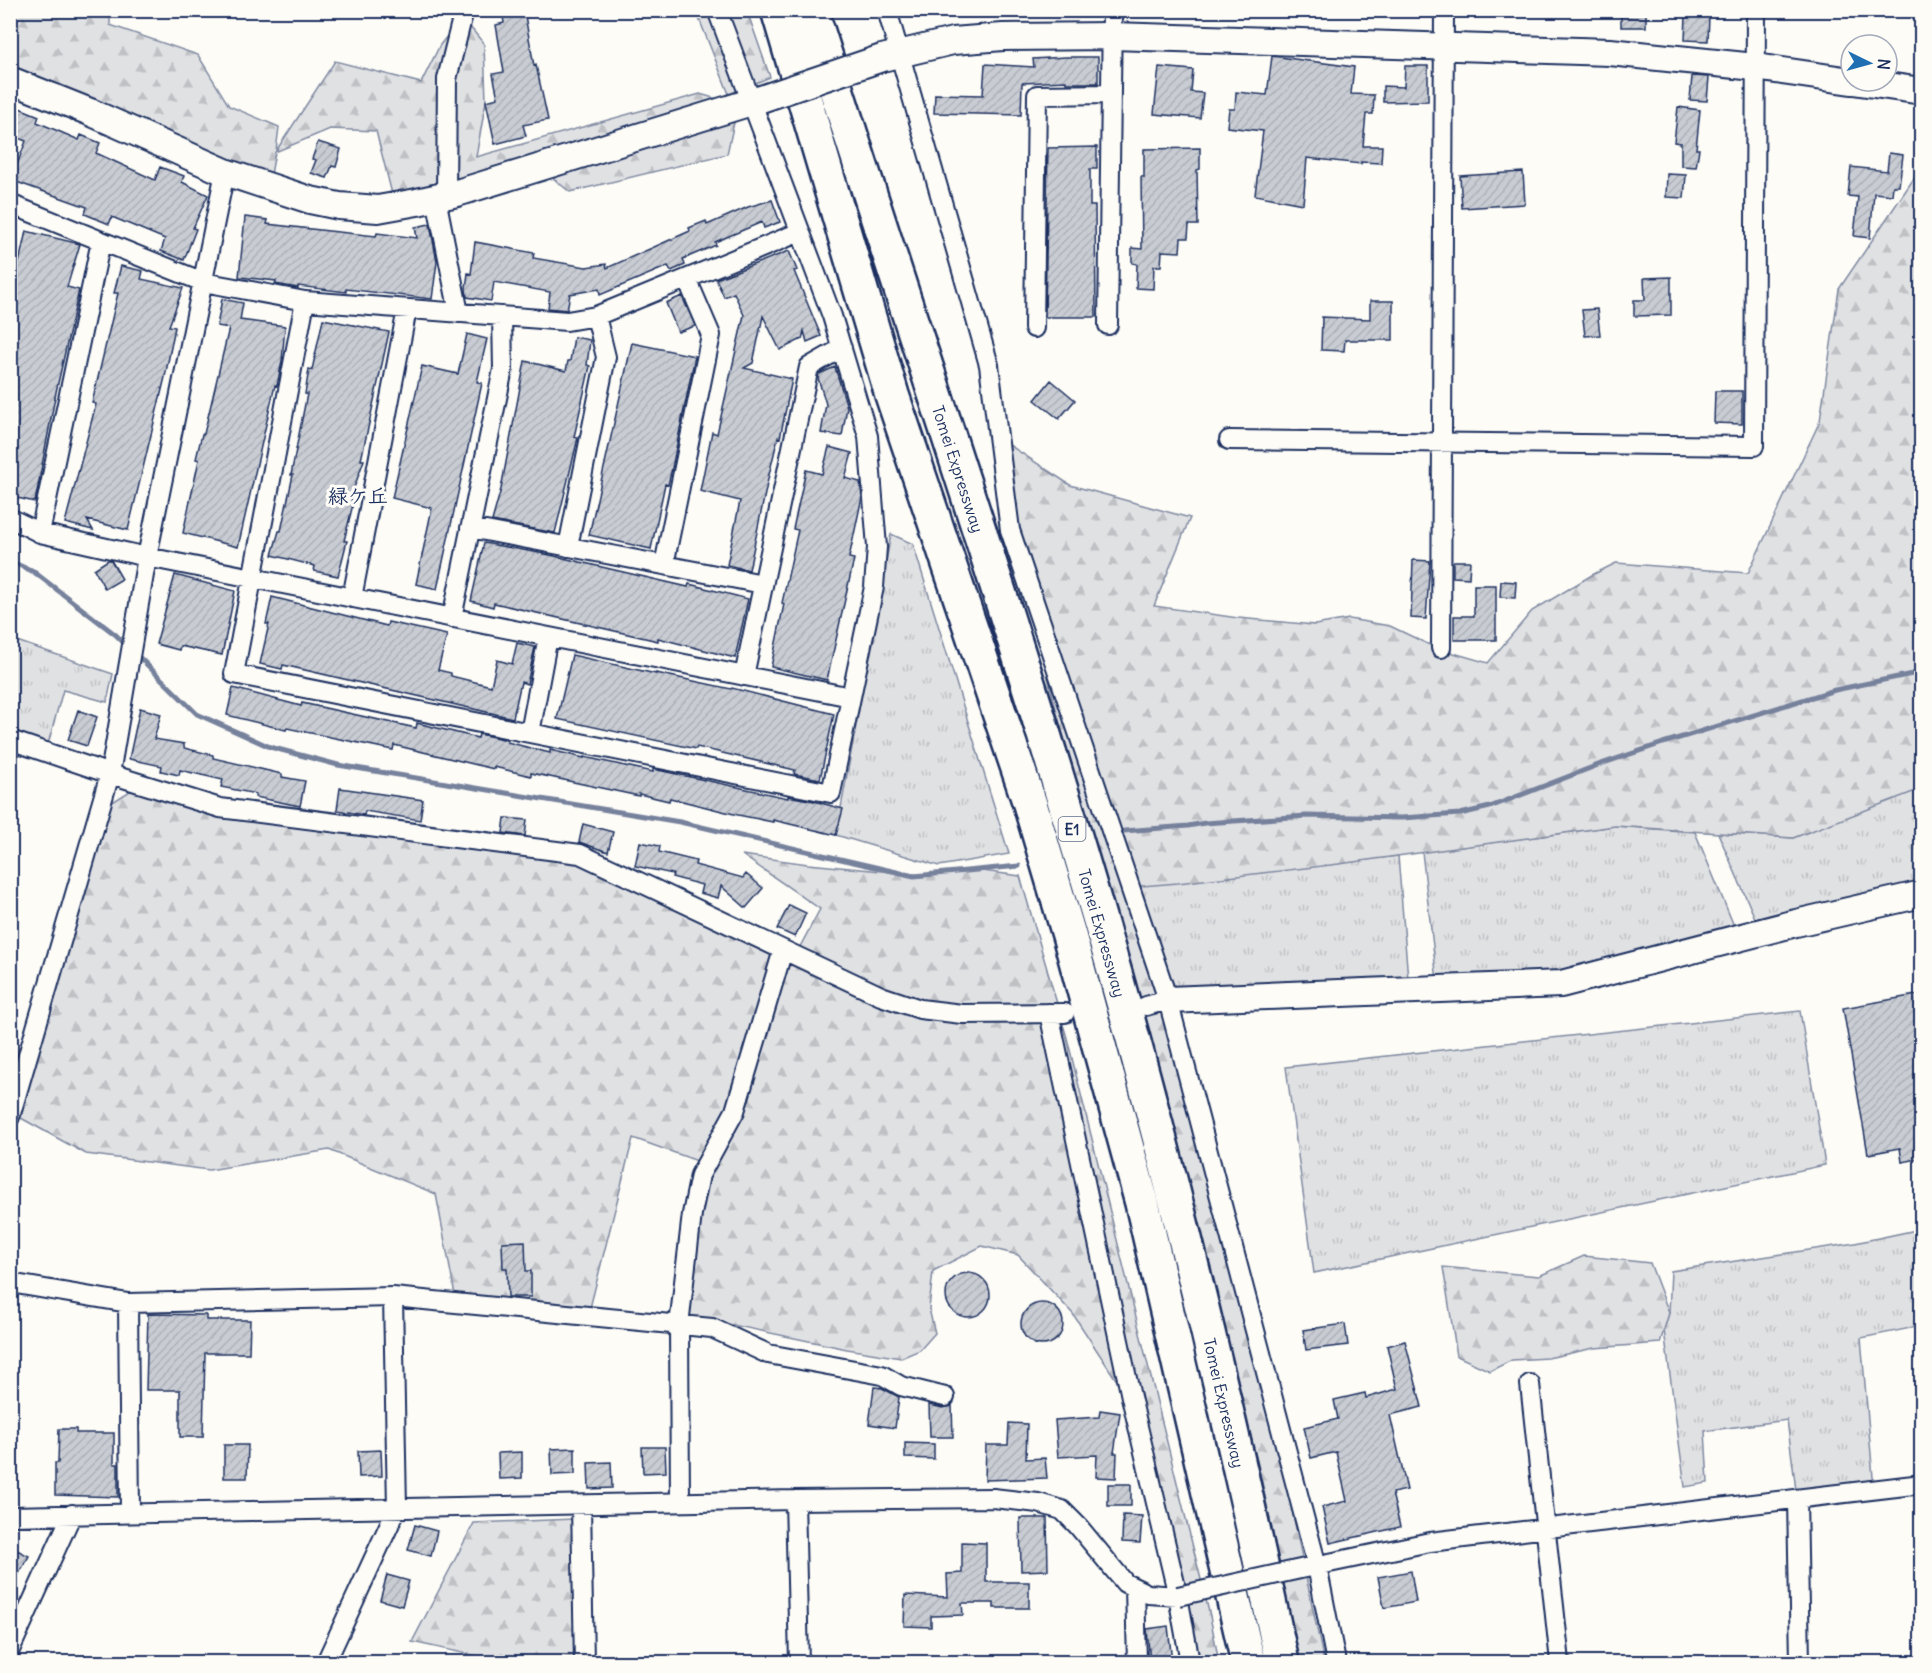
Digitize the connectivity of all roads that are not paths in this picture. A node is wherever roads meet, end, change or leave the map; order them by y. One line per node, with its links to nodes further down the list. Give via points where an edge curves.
1 (464, 10): 21 (street, via 447,79)
2 (717, 10): 19 (street)
3 (760, 10): 35 (highway)
4 (778, 10): 35 (highway, Tomei Expressway / E1)
5 (811, 10): 85 (highway, Tomei Expressway / E1, via 1102,927 1174,1193)
6 (887, 10): 12 (street)
7 (1112, 10): 10 (street)
8 (1443, 10): 11 (street)
9 (1756, 10): 13 (street)
10 (1112, 36): 11 (street); 12 (street, via 953,41); 18 (street)
11 (1443, 46): 13 (street, via 1610,52); 37 (street)
12 (890, 57): 19 (street, bridge); 57 (street, via 989,364 1010,530)
13 (1755, 67): 14 (street); 37 (street, via 1754,446)
14 (1839, 79)
15 (10, 80): 20 (street)
16 (1899, 88): 17 (street)
17 (1922, 91)
18 (1111, 94): 32 (street); 33 (street, via 1037,95)
19 (755, 100): 21 (street); 23 (street)
20 (225, 172): 21 (street, via 339,206 378,209); 26 (street)
21 (441, 197): 29 (street)
22 (10, 204): 24 (street)
23 (800, 232): 25 (street); 34 (street)
24 (101, 241): 26 (street); 40 (street)
25 (687, 279): 31 (street); 43 (street, via 711,335)
26 (203, 282): 27 (street); 42 (street)
27 (305, 301): 28 (street); 44 (street)
28 (407, 309): 29 (street); 46 (street)
29 (459, 313): 30 (street)
30 (502, 316): 31 (street, via 567,321); 39 (street, via 502,369)
31 (596, 316): 41 (street, via 606,357)
32 (1108, 325)
33 (1034, 328)
34 (842, 348): 45 (street, via 809,367); 51 (street, via 868,436 877,547 874,587)
35 (892, 395): 84 (highway, Tomei Expressway / E1, via 1030,804 1069,935 1142,1203)
36 (1229, 440): 37 (street)
37 (1442, 443): 49 (street)
38 (10, 518): 40 (street)
39 (470, 528): 41 (street); 47 (street)
40 (40, 533): 42 (street)
41 (568, 547): 43 (street)
42 (147, 557): 44 (street); 54 (street)
43 (664, 565): 45 (street)
44 (253, 578): 46 (street); 52 (street, via 234,674)
45 (763, 584): 50 (street)
46 (352, 598): 47 (street)
47 (452, 618): 48 (street)
48 (548, 637): 50 (street); 52 (street)
49 (1441, 648)
50 (744, 676): 51 (street)
51 (850, 697): 52 (street, via 831,793)
52 (530, 733)
53 (10, 740): 54 (street)
54 (110, 774): 56 (street, via 220,808 580,854); 58 (street)
55 (1922, 894): 57 (street, via 1562,984)
56 (783, 950): 62 (street, via 735,1111 700,1175); 77 (street, via 881,996 920,1009 962,1014 1057,1013 1131,1397)
57 (1157, 1003): 75 (street)
58 (10, 1117)
59 (10, 1283): 61 (street)
60 (393, 1297): 61 (street); 62 (street); 70 (street)
61 (128, 1303): 71 (street)
62 (679, 1325): 64 (street, via 712,1328 768,1354 882,1375 901,1386); 68 (street)
63 (1530, 1384): 74 (street)
64 (945, 1397)
65 (1922, 1484): 66 (street)
66 (1797, 1498): 74 (street); 88 (street)
67 (795, 1500): 68 (street); 76 (street, via 972,1498 1038,1503 1062,1510 1125,1583); 81 (street)
68 (680, 1502): 69 (street)
69 (581, 1504): 70 (street); 80 (street)
70 (397, 1508): 71 (street); 79 (street)
71 (129, 1513): 72 (street)
72 (72, 1514): 73 (street); 78 (street)
73 (10, 1516)
74 (1546, 1528): 75 (street, via 1430,1542); 87 (street)
75 (1311, 1567): 77 (street, bridge); 86 (street)
76 (1135, 1588): 77 (street, via 1148,1594); 82 (street)
77 (1178, 1596): 83 (street)
78 (10, 1650)
79 (326, 1662)
80 (584, 1662)
81 (799, 1662)
82 (1137, 1662)
83 (1190, 1662)
84 (1248, 1662)
85 (1282, 1662)
86 (1336, 1662)
87 (1560, 1662)
88 (1800, 1662)

